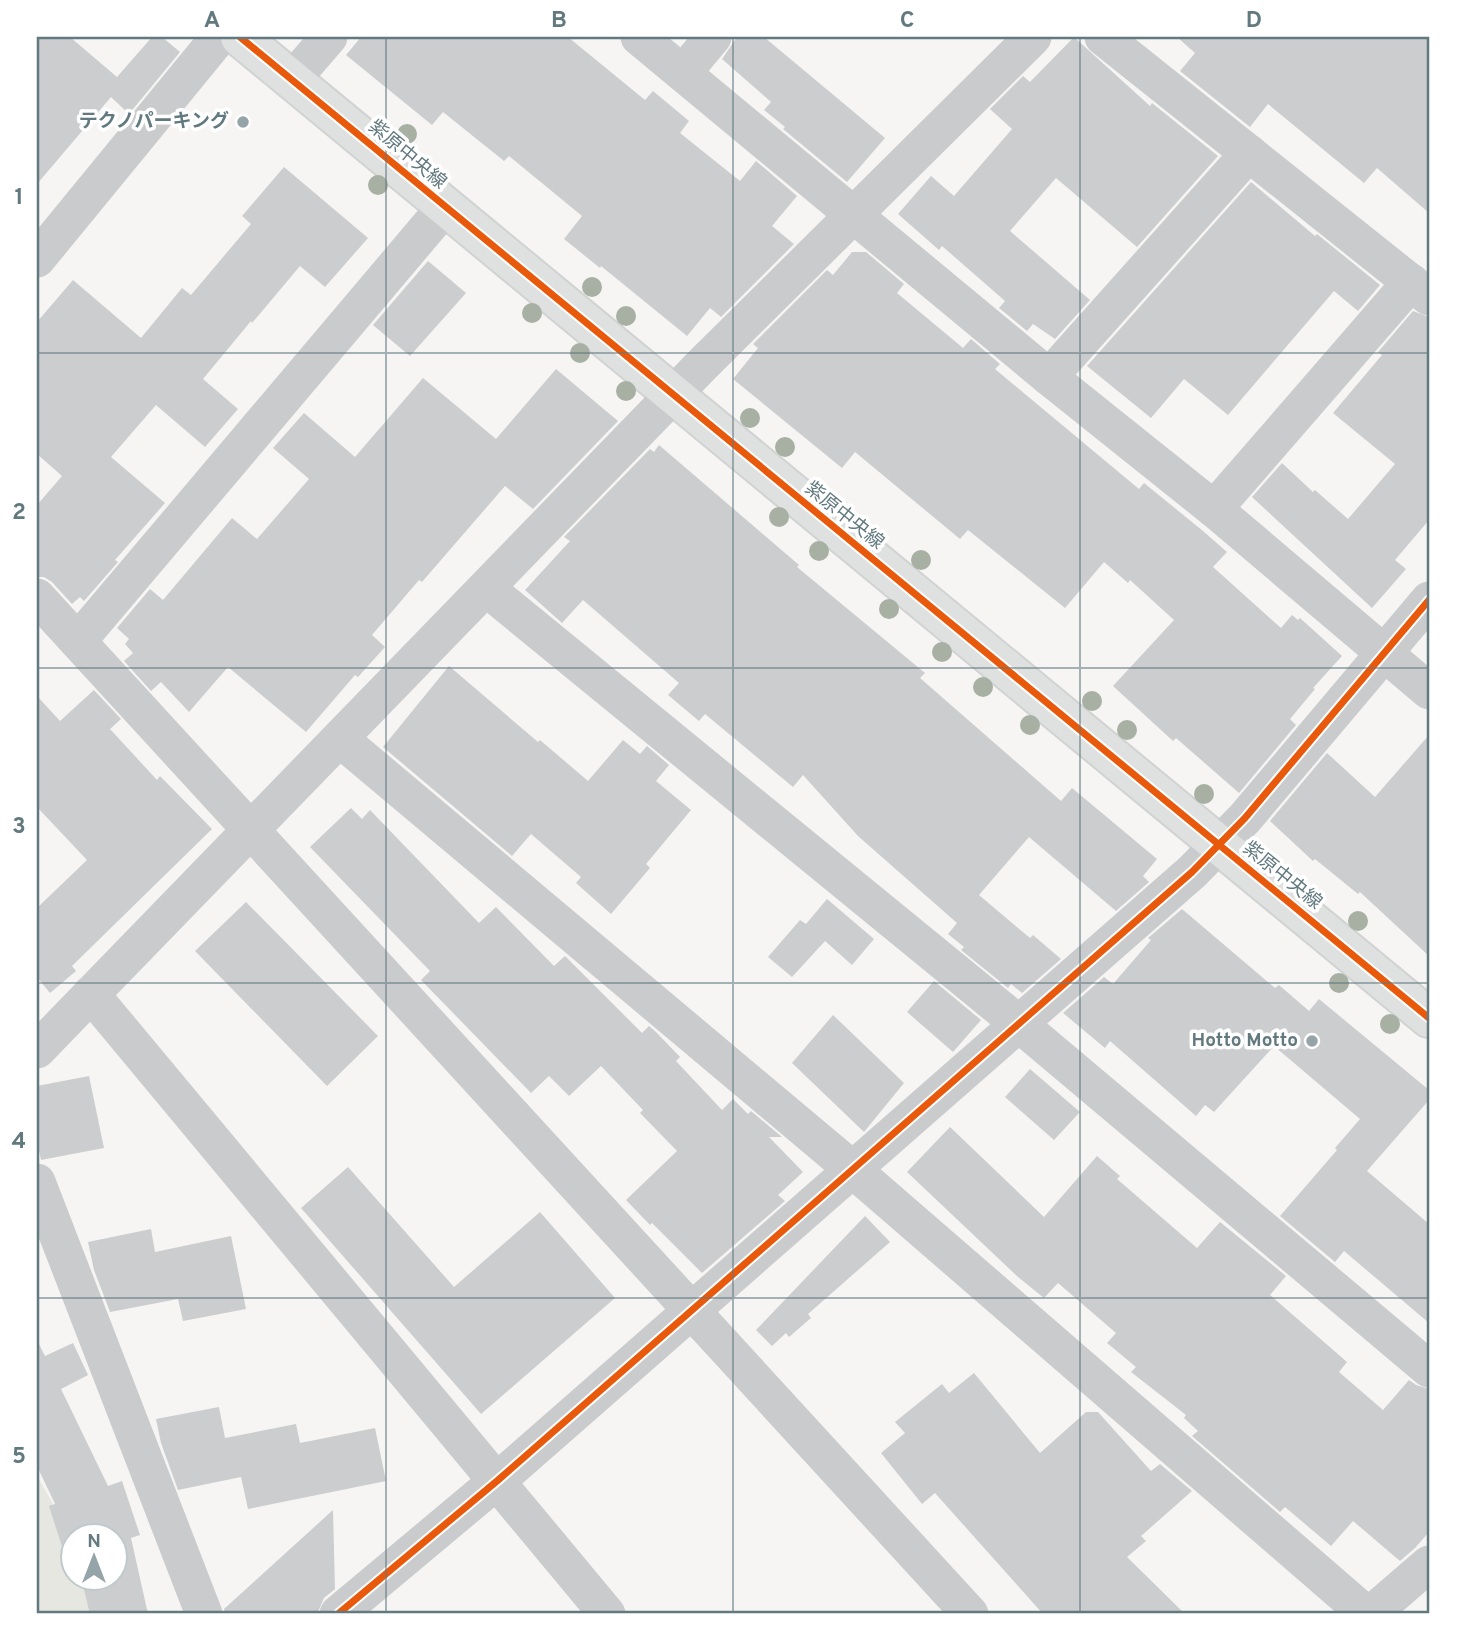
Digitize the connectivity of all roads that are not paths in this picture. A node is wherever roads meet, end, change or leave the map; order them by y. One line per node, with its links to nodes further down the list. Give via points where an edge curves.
1 (219, 37): 13 (street)
2 (240, 37): 9 (street, 紫原中央線)
3 (329, 37): 9 (street)
4 (639, 37): 8 (street)
5 (713, 37): 8 (street)
6 (1032, 37): 12 (street)
7 (1103, 37): 10 (street)
8 (683, 73): 12 (street)
9 (292, 80): 11 (street, 紫原中央線)
10 (1249, 153): 14 (street); 15 (street)
11 (445, 207): 16 (street, 紫原中央線); 21 (street)
12 (855, 215): 15 (street); 16 (street)
13 (37, 259)
14 (1420, 290): 17 (street)
15 (1049, 377): 17 (street)
16 (674, 396): 18 (street); 26 (street, 紫原中央線)
17 (1214, 509): 22 (street)
18 (486, 588): 24 (street); 29 (street)
19 (37, 597): 21 (street)
20 (1429, 600): 22 (street)
21 (78, 642): 25 (street)
22 (1384, 653): 23 (street); 26 (street)
23 (1429, 691)
24 (340, 739): 25 (street); 31 (street)
25 (251, 829): 27 (street); 33 (street)
26 (1219, 845): 28 (street, 紫原中央線); 29 (street)
27 (91, 994): 30 (street); 35 (street)
28 (1429, 1018)
29 (1018, 1023): 31 (street); 34 (street)
30 (37, 1049)
31 (852, 1169): 33 (street); 41 (street)
32 (37, 1182): 37 (street)
33 (691, 1310): 35 (street); 40 (street)
34 (1429, 1369)
35 (497, 1481): 38 (street); 39 (street)
36 (1429, 1564): 41 (street)
37 (204, 1614)
38 (338, 1614)
39 (607, 1614)
40 (970, 1614)
41 (1368, 1614)

